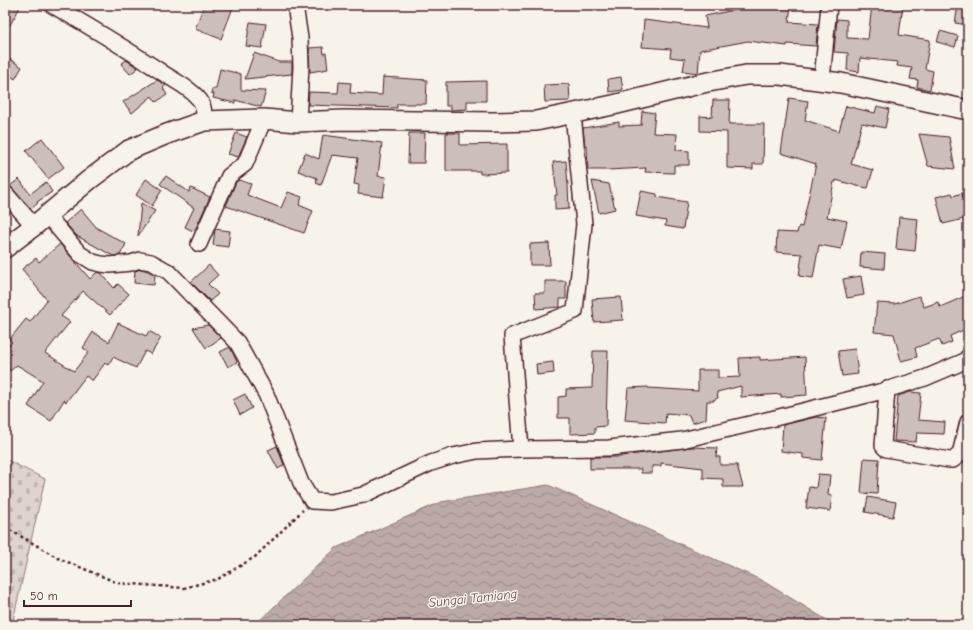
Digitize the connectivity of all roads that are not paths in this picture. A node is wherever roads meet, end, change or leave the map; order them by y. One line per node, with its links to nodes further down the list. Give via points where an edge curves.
1 (52, 5): 8 (street, via 128,50 198,97 203,108)
2 (295, 5): 9 (street, via 301,67)
3 (829, 5): 4 (street)
4 (822, 80): 5 (main road); 6 (main road, via 780,75 746,75 703,82)
5 (968, 110)
6 (573, 114): 9 (main road, via 529,121); 17 (street, via 584,224 574,311 512,336)
7 (264, 119): 8 (main road); 9 (main road); 12 (street, via 245,164 229,176)
8 (204, 121): 11 (main road, via 129,150)
9 (298, 122)
10 (5, 193): 11 (street)
11 (40, 221): 13 (main road); 17 (street, via 93,262 110,265 140,260 151,262 168,272 237,342 266,394 301,483 312,501 331,502 362,495 408,473 454,456 477,451)
12 (199, 244)
13 (5, 248)
14 (967, 362): 15 (street)
15 (887, 389): 16 (street, via 883,446 886,449 954,460 960,454); 17 (street, via 682,440 609,448)
16 (968, 422)
17 (521, 449)

